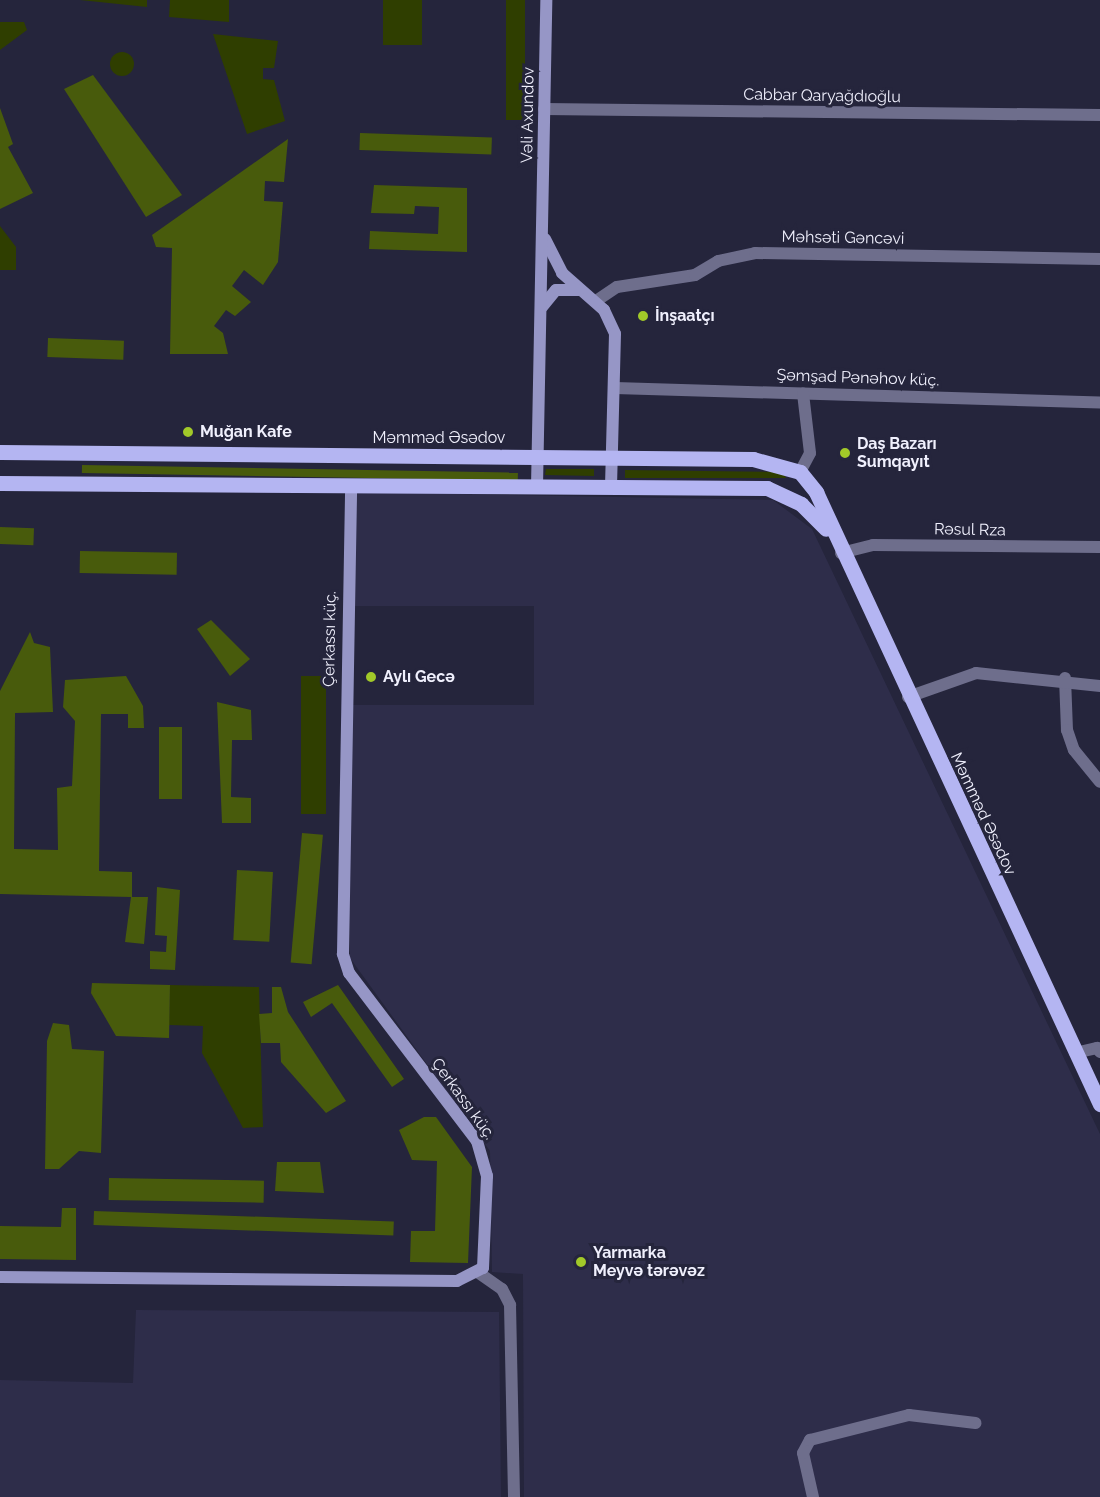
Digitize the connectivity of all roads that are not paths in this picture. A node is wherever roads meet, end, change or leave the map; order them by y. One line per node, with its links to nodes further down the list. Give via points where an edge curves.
1 (546, 0): 2 (street, Vəli Axundov)
2 (544, 109): 3 (street, Cabbar Qaryağdıoğlu); 4 (street, Vəli Axundov)
3 (1100, 116)
4 (542, 231): 6 (street, via 562,273); 8 (street, Vəli Axundov)
5 (1100, 259): 7 (street, Məhsəti Gəncəvi, via 755,253 718,261 695,275 617,287)
6 (580, 290): 7 (street); 8 (street, via 556,290)
7 (596, 301): 9 (street, via 615,334)
8 (540, 312): 13 (street, Vəli Axundov)
9 (615, 388): 10 (street, Şəmşad Pənəhov küç.); 14 (street)
10 (803, 393): 11 (street, Şəmşad Pənəhov küç.); 15 (street, via 810,453)
11 (1100, 402)
12 (0, 452): 13 (main road, Məmməd Əsədov)
13 (538, 457): 14 (main road, Məmməd Əsədov); 18 (street, Vəli Axundov)
14 (612, 458): 15 (main road, Məmməd Əsədov, via 753,459); 19 (street)
15 (800, 472): 20 (main road, Məmməd Əsədov, via 816,492)
16 (0, 483): 17 (main road, Məmməd Əsədov)
17 (351, 486): 18 (main road, Məmməd Əsədov); 30 (street, Çerkassı küç., via 343,954 350,973 483,1154 487,1256)
18 (537, 487): 19 (main road, Məmməd Əsədov)
19 (611, 487): 20 (main road, Məmməd Əsədov, via 777,490 801,504)
20 (834, 538): 22 (main road, Məmməd Əsədov)
21 (1100, 547): 22 (street, Rəsul Rza, via 873,545)
22 (841, 553): 25 (main road, Məmməd Əsədov)
23 (1065, 678): 24 (street); 25 (street, via 964,674); 26 (street, via 1067,730 1074,750)
24 (1100, 686)
25 (908, 697): 28 (main road, Məmməd Əsədov)
26 (1100, 782)
27 (1099, 1049): 28 (street)
28 (1075, 1053): 29 (main road, Məmməd Əsədov)
29 (1100, 1104)
30 (479, 1273): 31 (street, via 457,1281); 33 (street, via 502,1289 510,1305)
31 (0, 1277)
32 (976, 1423): 34 (street, via 909,1415 810,1440 803,1453)
33 (514, 1497)
34 (813, 1497)

